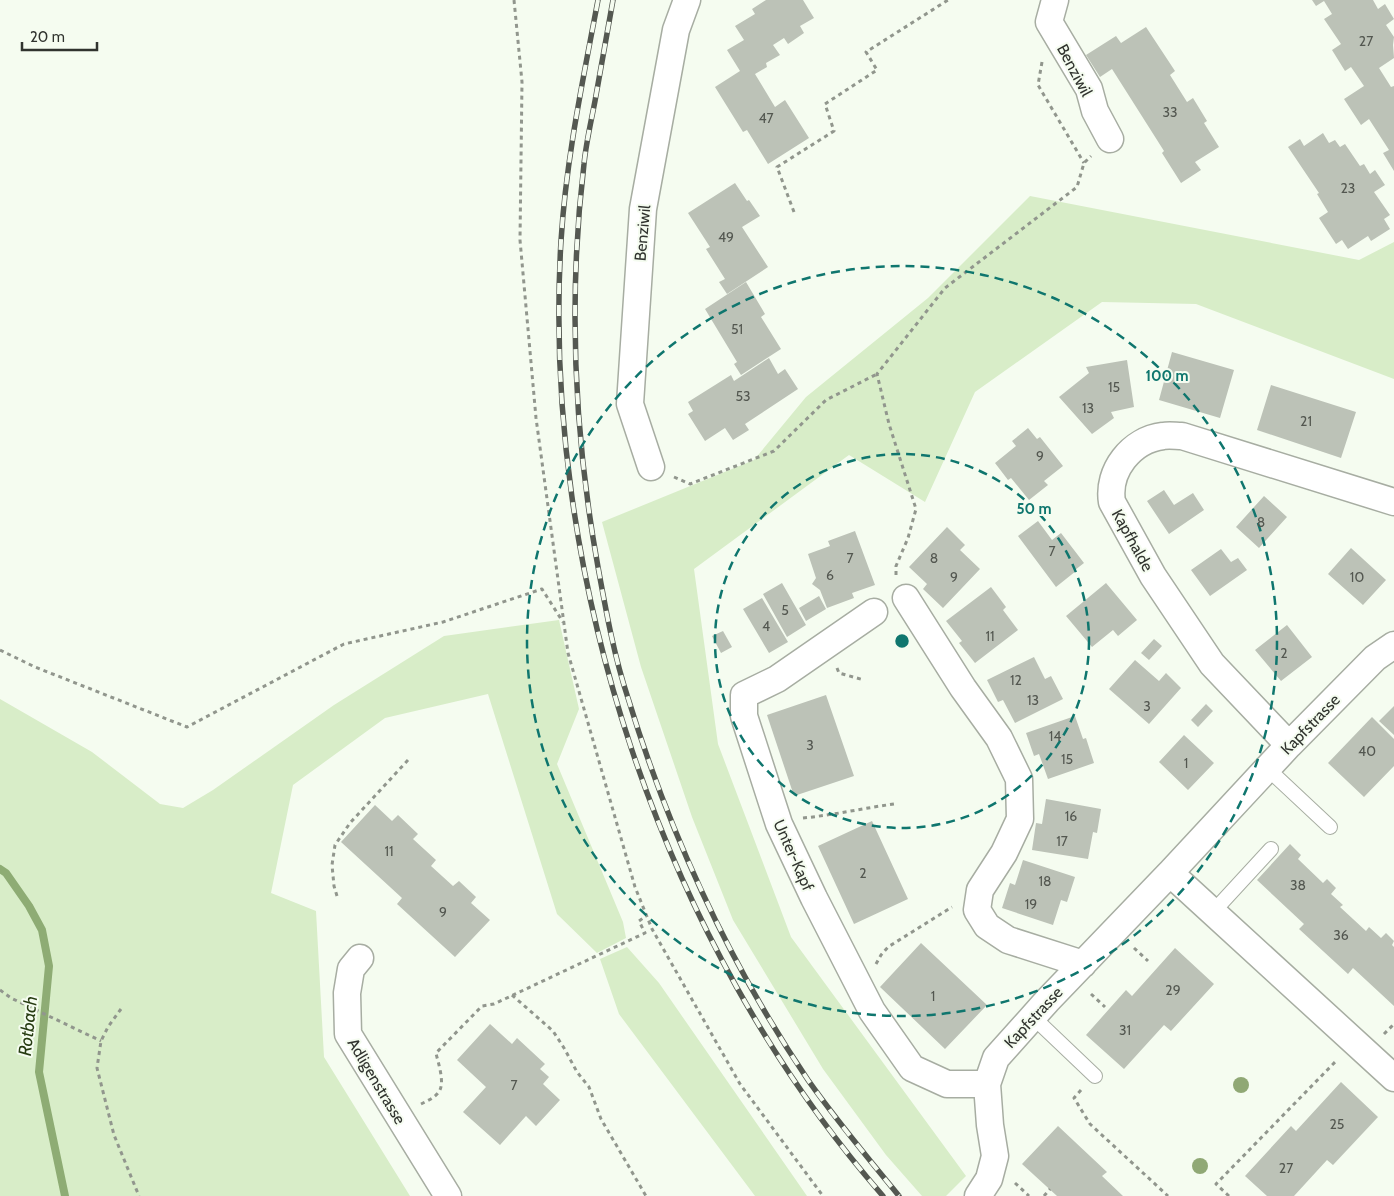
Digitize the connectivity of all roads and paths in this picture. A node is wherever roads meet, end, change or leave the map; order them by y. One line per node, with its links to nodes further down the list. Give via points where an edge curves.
1 (514, 0): 12 (path, via 522,82 520,240 536,418)
2 (687, 0): 8 (street, Benziwil, via 676,30 643,209 630,404)
3 (948, 0): 6 (path, via 866,52 877,70 825,104 834,131 777,167)
4 (1052, 11): 5 (street, Benziwil, via 1088,89 1094,111); 7 (path, via 1038,85 1084,163 1077,187 945,288)
5 (1110, 139)
6 (794, 212)
7 (877, 374): 8 (path, via 826,400 774,451 690,484); 10 (path, via 916,509 896,566 896,583)
8 (651, 467)
9 (1394, 502): 15 (street, Kapfhalde, via 1182,436 1162,436 1145,441 1123,458 1115,470 1110,492 1112,502 1153,576 1212,664)
10 (906, 598): 24 (street, via 999,738 1019,780 1020,819 1004,853 980,890)
11 (874, 612): 38 (street, Unter-Kapf, via 777,679 744,695 744,716 778,820 820,896 872,1011 912,1068 947,1084)
12 (564, 624): 14 (path, via 542,590 443,622 344,644 188,726 35,667); 26 (path, via 568,653)
13 (1394, 646): 15 (street, Kapfstrasse, via 1375,658)
14 (0, 650)
15 (1289, 745): 17 (street, Kapfstrasse)
16 (408, 760): 23 (path, via 350,823 335,845 332,865)
17 (1267, 768): 20 (lane); 22 (street, Kapfstrasse)
18 (894, 804): 19 (path)
19 (831, 816)
20 (1330, 827)
21 (1271, 849): 25 (lane)
22 (1170, 873): 25 (street); 28 (street, Kapfstrasse)
23 (337, 896)
24 (978, 906): 28 (street, via 976,910 986,926 1008,940); 29 (path, via 954,906 944,911 888,947 876,964)
25 (1214, 912): 35 (street)
26 (646, 916): 31 (path, via 639,921 645,933); 44 (path, via 740,1084)
27 (360, 958): 42 (street, Adligenstrasse, via 351,969 347,993 348,1034)
28 (1083, 964): 33 (street, Kapfstrasse)
29 (871, 965)
30 (0, 990): 34 (path)
31 (512, 995): 39 (path, via 482,1006 436,1052 442,1083 440,1090); 43 (path, via 553,1031 589,1087 601,1119)
32 (121, 1008): 34 (path)
33 (1033, 1016): 36 (lane); 38 (street, Kapfstrasse, via 996,1058)
34 (101, 1041): 41 (path, via 97,1068 114,1135)
35 (1354, 1041): 37 (street); 48 (path, via 1216,1184)
36 (1095, 1076): 47 (path, via 1074,1098 1090,1124)
37 (1394, 1078)
38 (988, 1084): 45 (street, Kapfstrasse, via 995,1156 989,1179)
39 (417, 1107)
40 (1050, 1189): 46 (path)
41 (140, 1196)
42 (448, 1196)
43 (646, 1196)
44 (823, 1196)
45 (978, 1196)
46 (1044, 1196)
47 (1168, 1196)
48 (1229, 1196)

